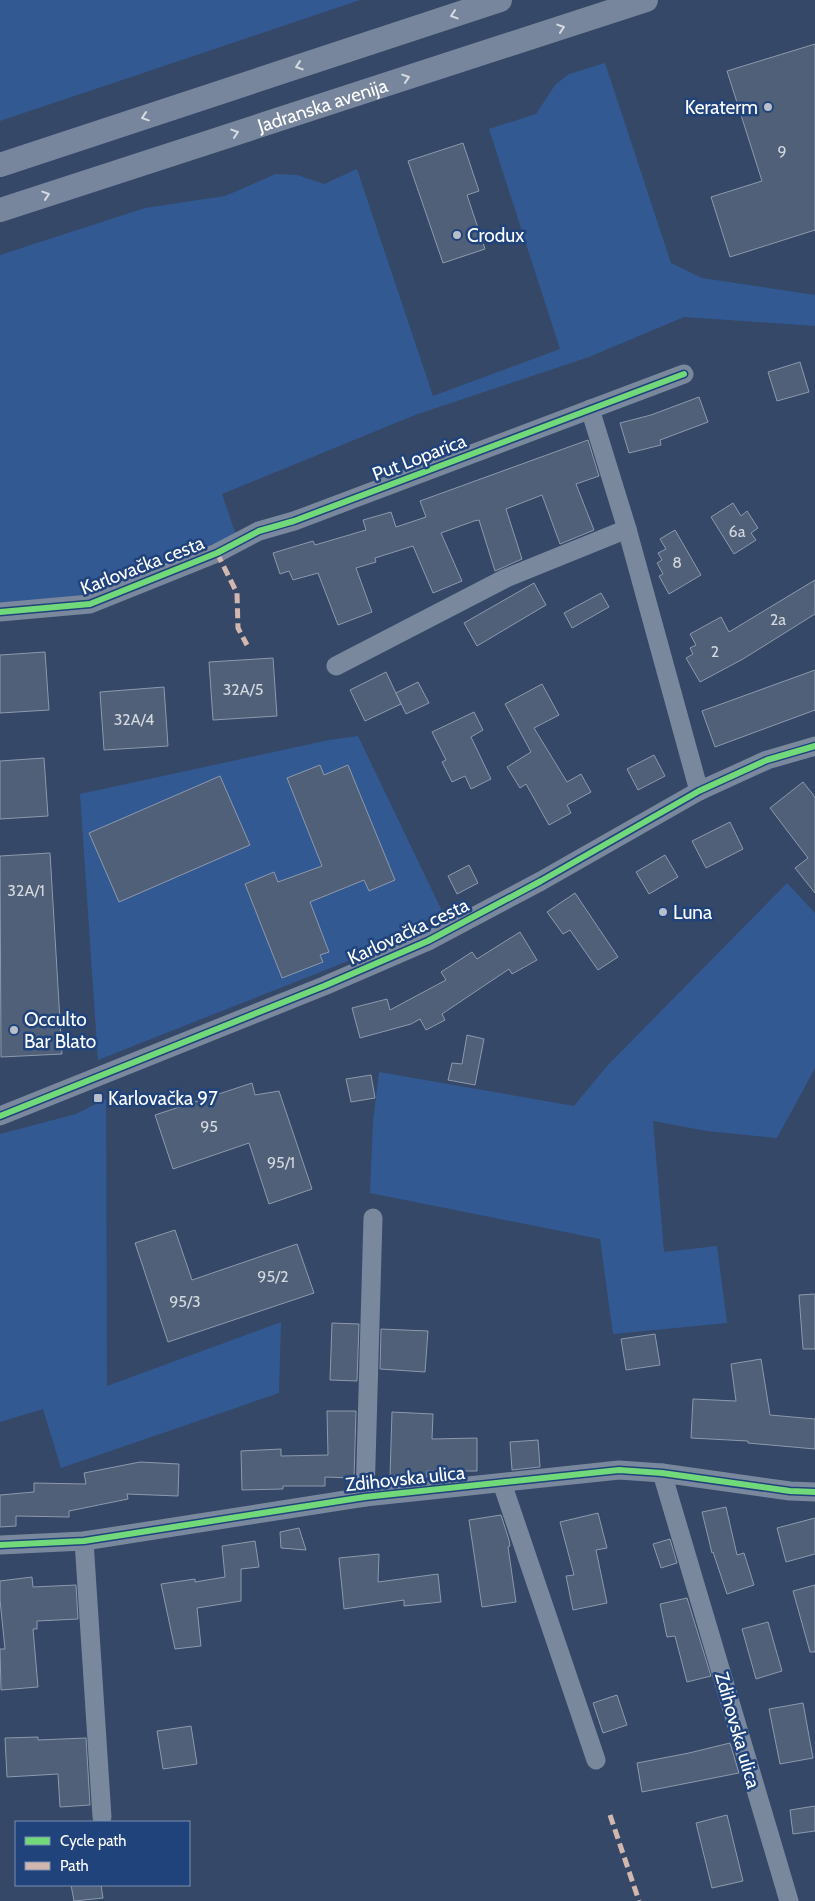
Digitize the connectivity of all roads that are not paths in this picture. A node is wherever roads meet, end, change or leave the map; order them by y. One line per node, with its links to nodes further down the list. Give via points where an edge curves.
1 (500, 0): 3 (main road, one-way to 3)
2 (646, 0): 4 (main road, Jadranska avenija, one-way to 2)
3 (0, 165)
4 (0, 210)
5 (684, 374): 6 (street, Put Loparica)
6 (590, 409): 7 (street); 8 (street, Put Loparica)
7 (627, 529): 10 (street, via 506,578); 12 (street)
8 (259, 532): 9 (street, Karlovačka cesta, via 217,553 90,604)
9 (0, 612)
10 (336, 666)
11 (815, 746): 12 (street, Karlovačka cesta, via 766,760)
12 (699, 791): 13 (street, Karlovačka cesta, via 428,941)
13 (0, 1116)
14 (373, 1218): 17 (street, Zdihovska ulica)
15 (662, 1473): 16 (street, Zdihovska ulica, via 619,1470); 18 (street, Zdihovska ulica); 23 (street, Zdihovska ulica)
16 (502, 1483): 17 (street, Zdihovska ulica); 21 (street)
17 (365, 1496): 19 (street, Zdihovska ulica)
18 (814, 1496)
19 (84, 1541): 20 (street, Zdihovska ulica); 22 (street)
20 (0, 1545)
21 (596, 1760)
22 (102, 1817)
23 (789, 1901)

